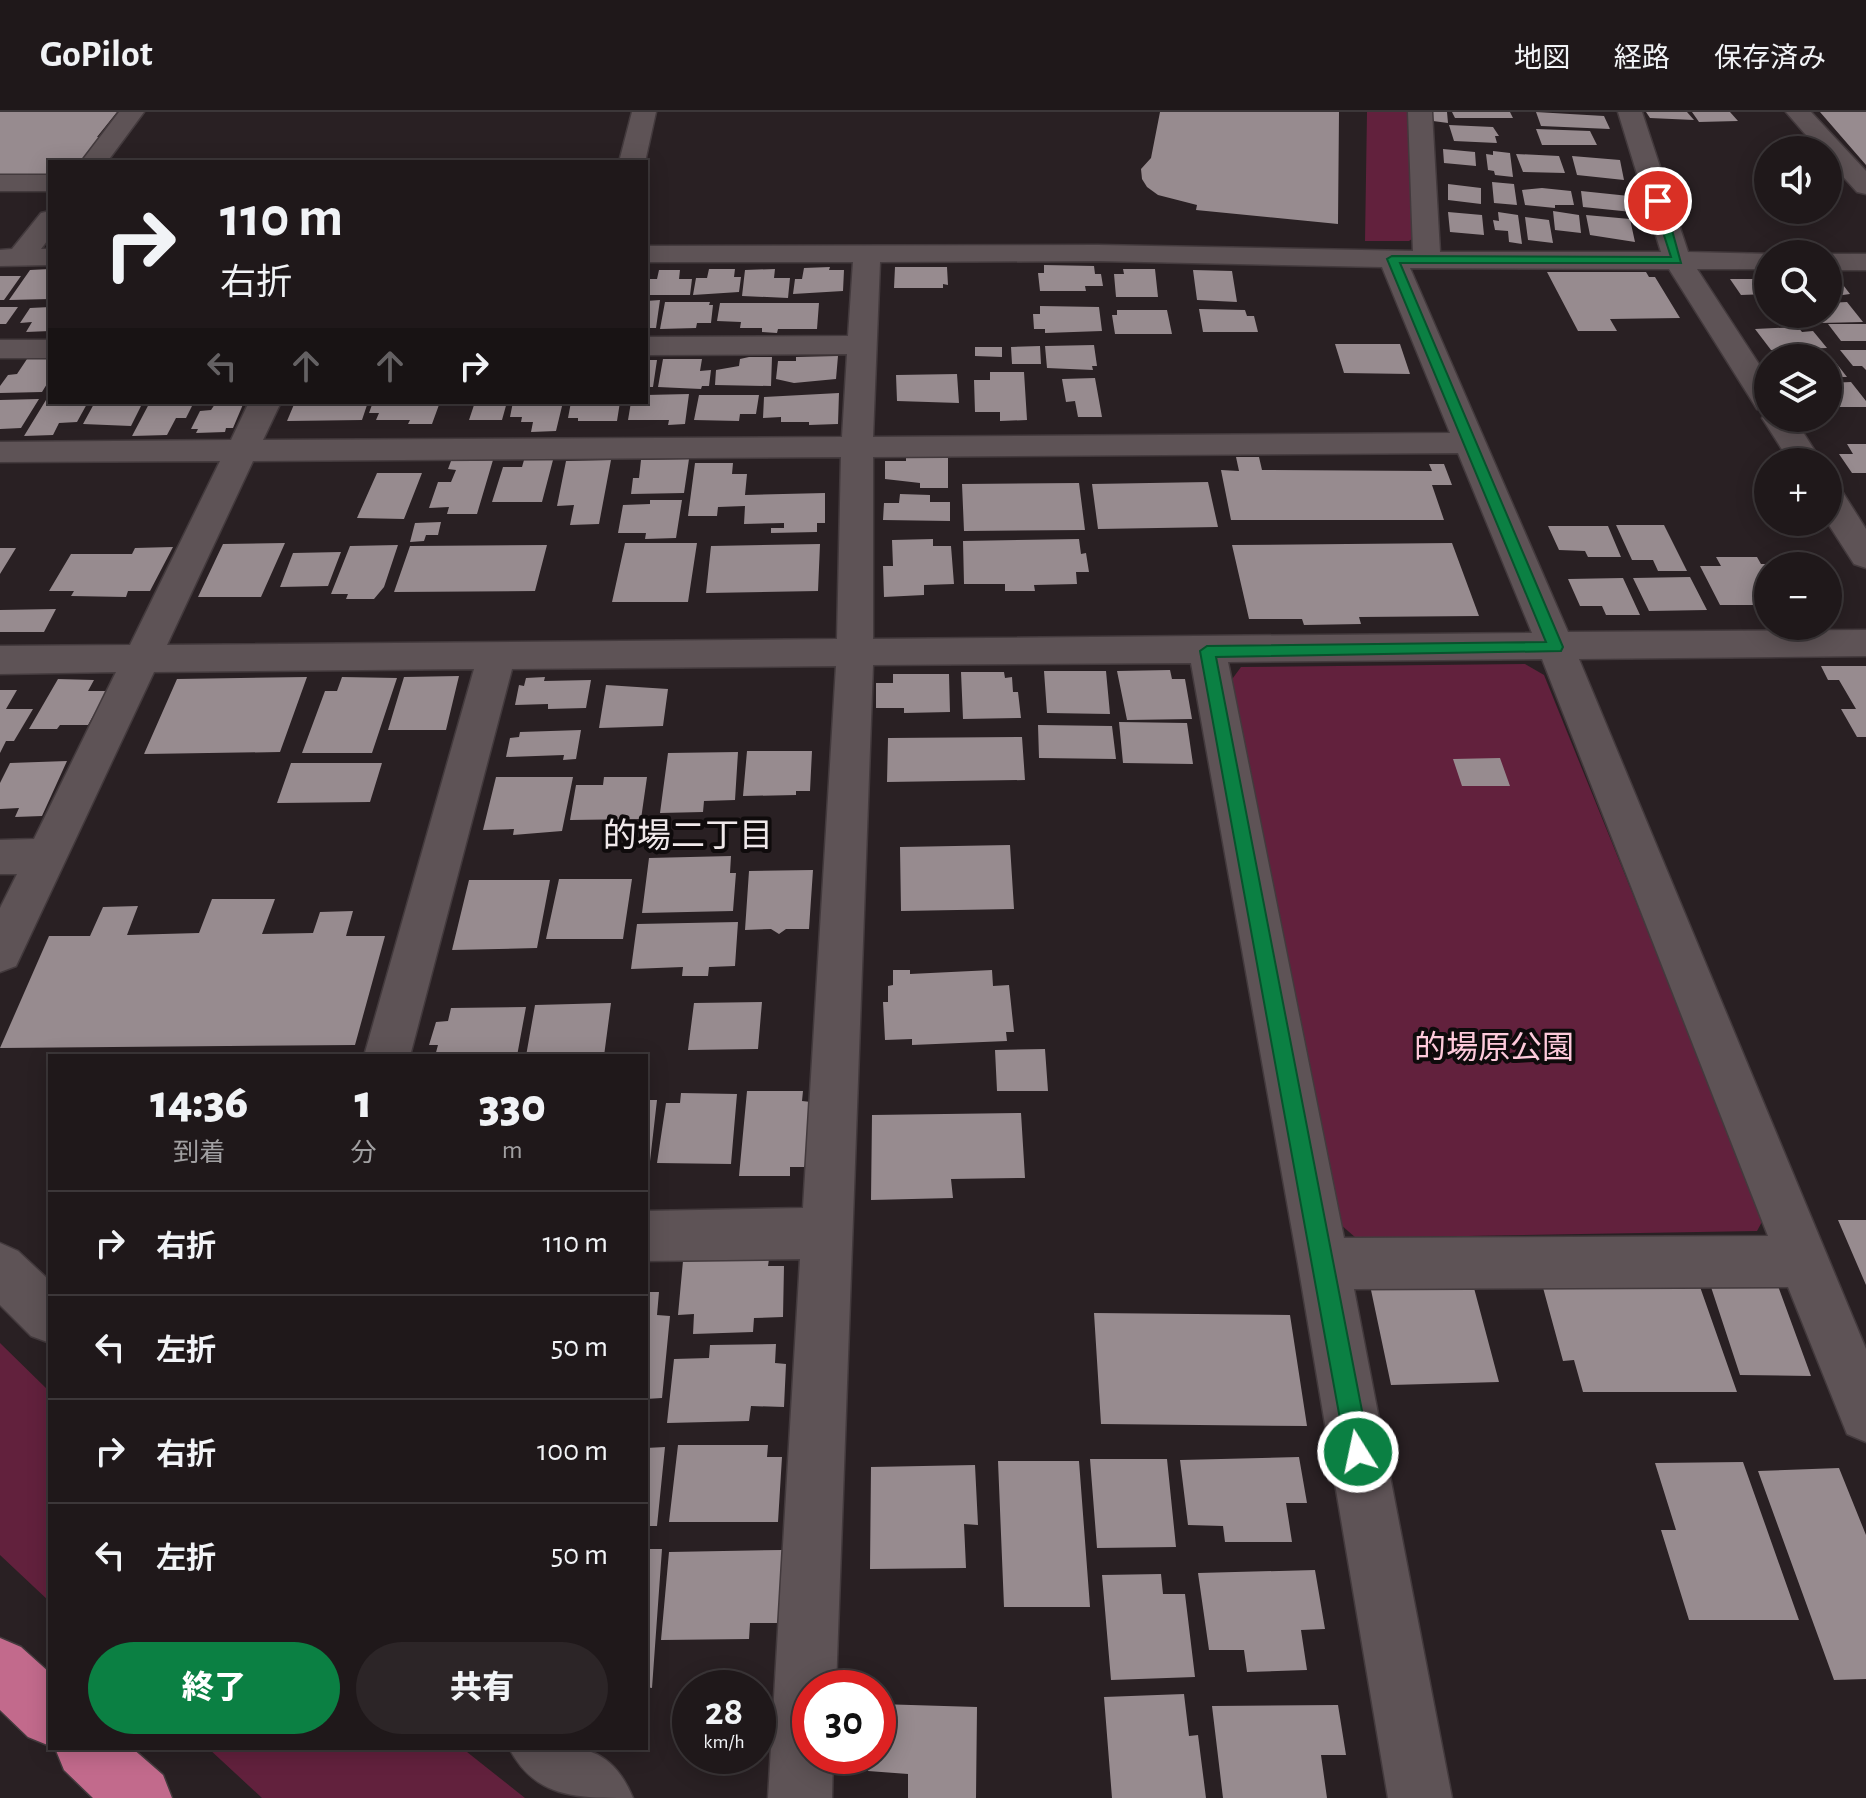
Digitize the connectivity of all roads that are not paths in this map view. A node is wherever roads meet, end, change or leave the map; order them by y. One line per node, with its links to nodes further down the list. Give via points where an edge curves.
1 (132, 112): 6 (street)
2 (644, 112): 7 (street)
3 (1420, 112): 16 (street)
4 (1630, 112): 17 (street)
5 (1798, 112): 10 (street)
6 (96, 160)
7 (632, 160)
8 (0, 183): 9 (street)
9 (48, 183)
10 (1866, 186)
11 (48, 221): 15 (street)
12 (867, 253): 13 (street); 16 (street); 21 (street)
13 (648, 254)
14 (48, 257): 15 (street)
15 (10, 258)
16 (1410, 260): 17 (street); 27 (street)
17 (1677, 260): 18 (street); 25 (street)
18 (1754, 261)
19 (1847, 262): 20 (street)
20 (1866, 285)
21 (863, 345): 22 (street); 28 (street)
22 (648, 346)
23 (0, 349): 24 (street)
24 (48, 349)
25 (1754, 380)
26 (264, 404): 29 (street)
27 (1470, 443): 28 (street); 34 (street)
28 (857, 445): 29 (street); 36 (street)
29 (241, 451): 30 (street); 38 (street)
30 (0, 452)
31 (1842, 518): 32 (street)
32 (1866, 556)
33 (1866, 643): 34 (street)
34 (1556, 647): 35 (street); 46 (street)
35 (1207, 651): 36 (street); 47 (street)
36 (855, 653): 37 (street); 44 (street)
37 (497, 655): 38 (street); 43 (street)
38 (143, 657): 39 (street); 40 (street)
39 (0, 660)
40 (47, 856): 41 (street); 42 (street)
41 (0, 857)
42 (0, 953)
43 (388, 1054)
44 (827, 1233): 45 (street); 57 (street)
45 (648, 1236)
46 (1802, 1261): 47 (street); 50 (street)
47 (1324, 1264): 58 (street)
48 (0, 1269): 49 (street)
49 (48, 1315)
50 (1866, 1415)
51 (0, 1668): 52 (highway)
52 (48, 1713)
53 (88, 1750): 55 (highway)
54 (542, 1750): 56 (street)
55 (140, 1798)
56 (601, 1798)
57 (800, 1798)
58 (1420, 1798)

